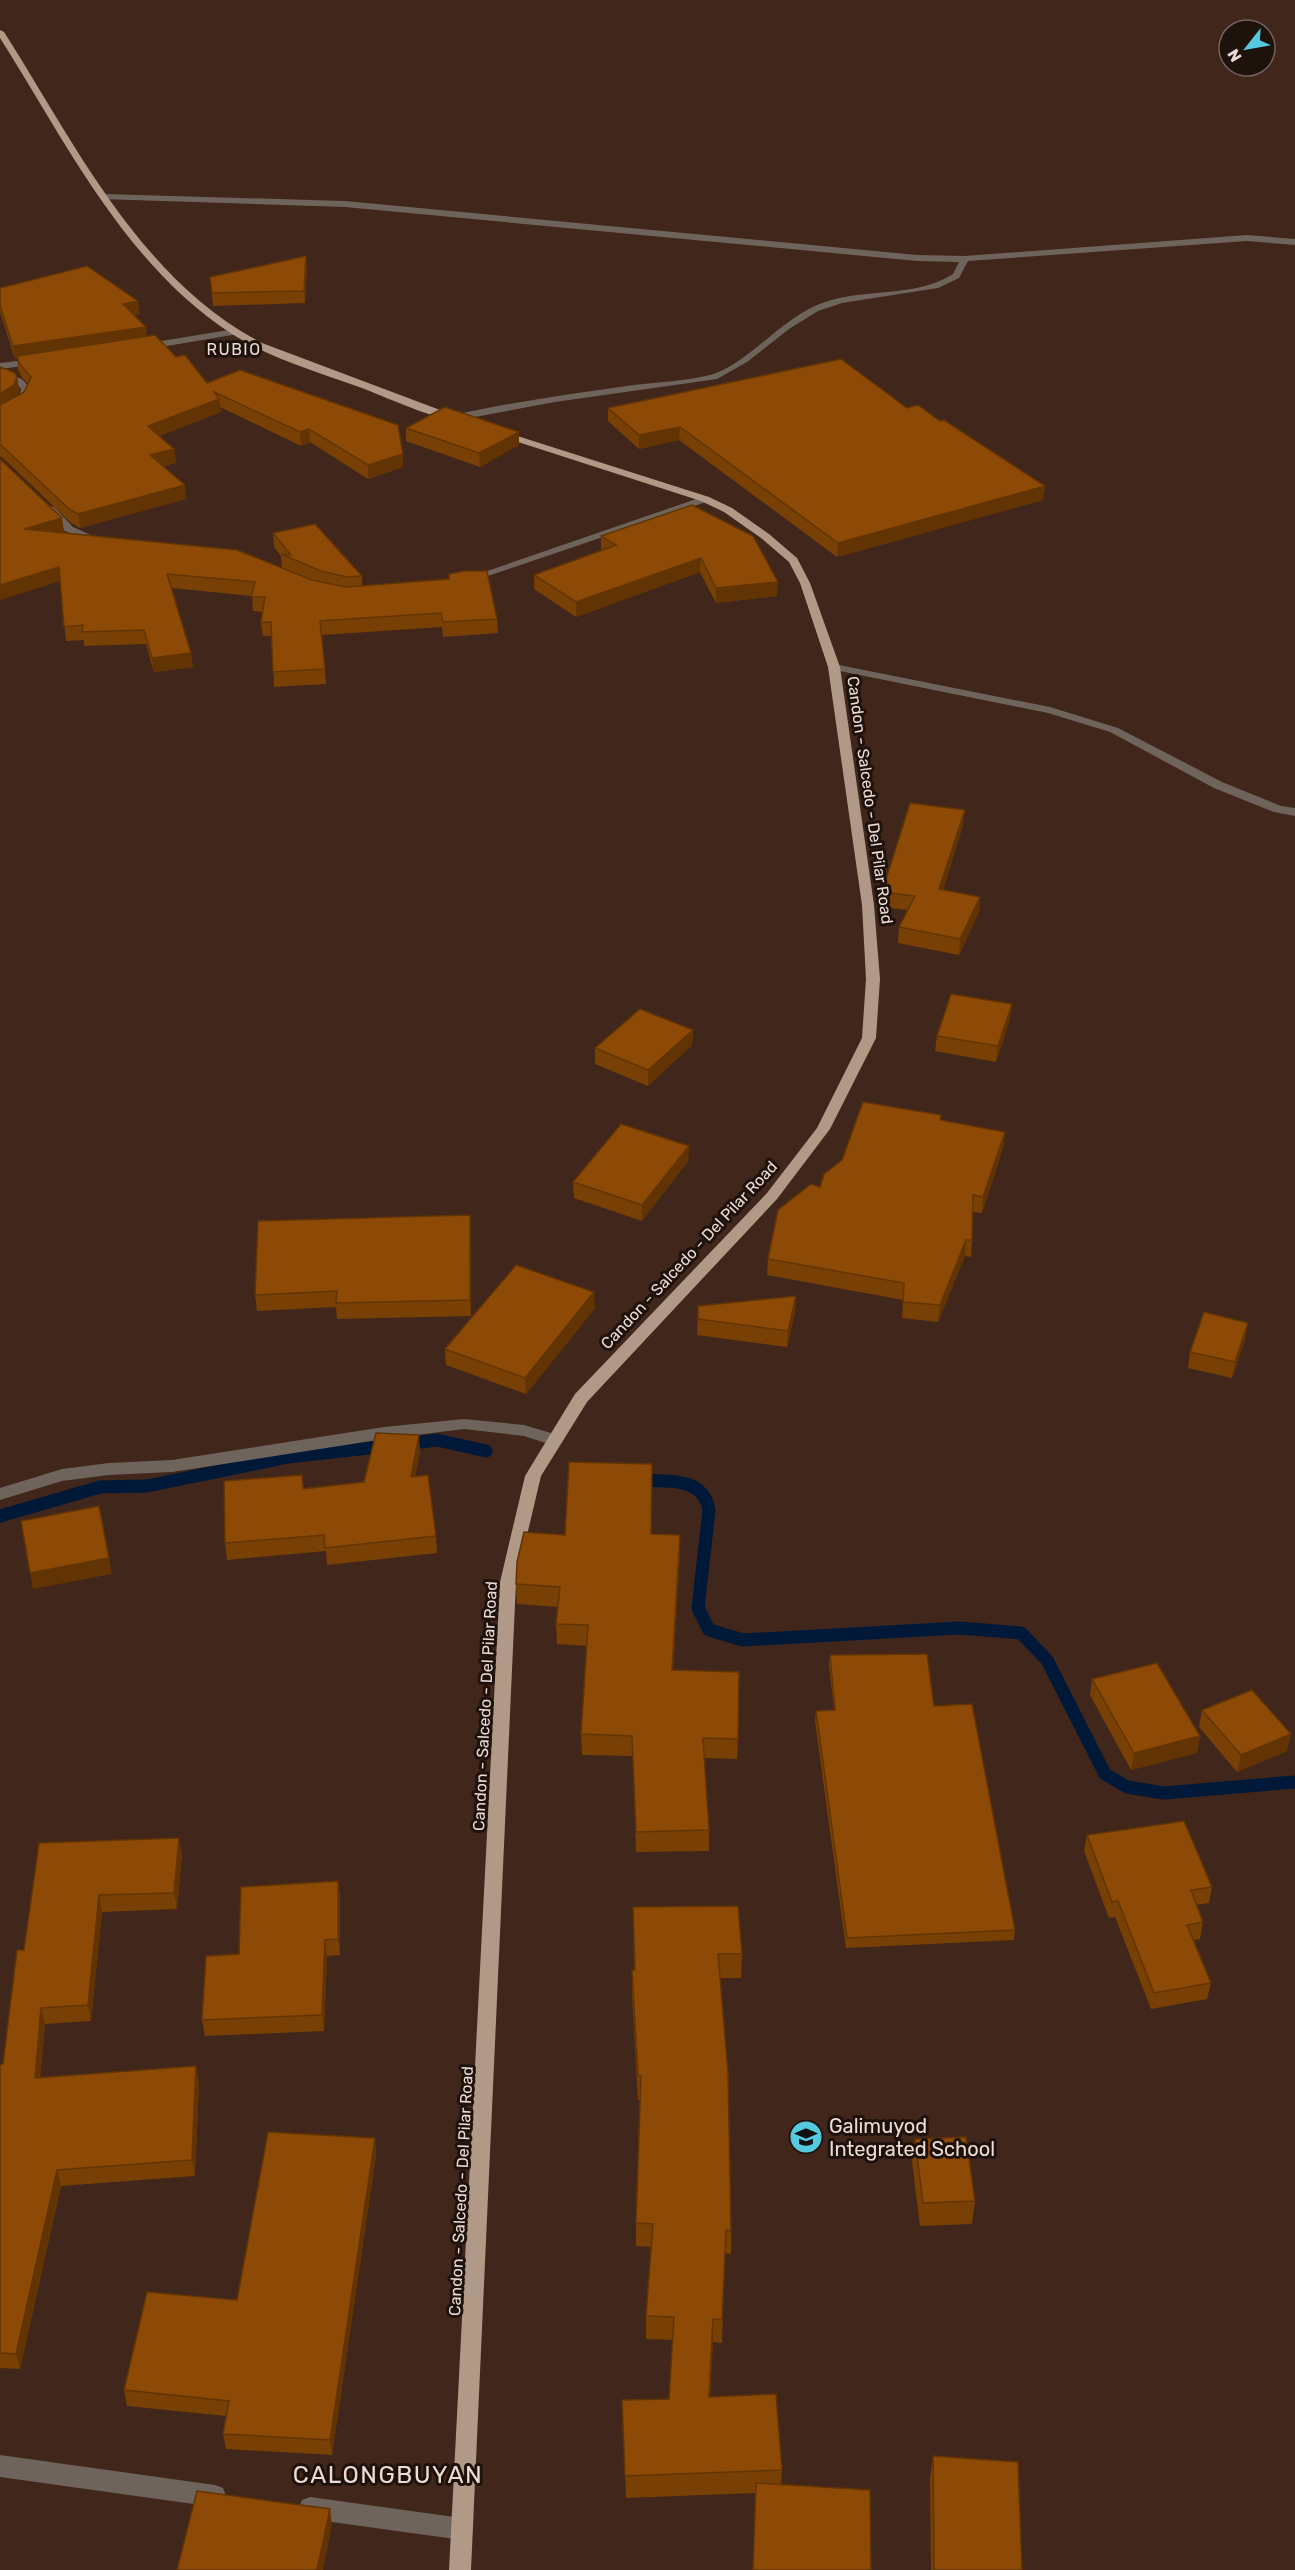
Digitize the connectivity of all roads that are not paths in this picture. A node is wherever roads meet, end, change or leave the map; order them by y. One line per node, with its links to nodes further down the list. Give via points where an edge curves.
1 (0, 32): 2 (main road, Candon - Salcedo - Del Pilar Road)
2 (104, 196): 4 (street, via 345,204 832,252); 5 (main road, Candon - Salcedo - Del Pilar Road, via 150,255 191,298)
3 (1295, 242): 4 (street, via 1247,238)
4 (964, 259): 11 (street, via 956,277 946,282 819,306 732,370 714,377)
5 (235, 332): 6 (street); 11 (main road, Candon - Salcedo - Del Pilar Road, via 284,357)
6 (130, 348)
7 (52, 359): 8 (street)
8 (0, 366)
9 (0, 375): 10 (street, via 19,381 26,389 22,401)
10 (0, 415)
11 (453, 418): 12 (main road, Candon - Salcedo - Del Pilar Road)
12 (705, 500): 15 (street); 16 (main road, Candon - Salcedo - Del Pilar Road, via 728,510 793,560)
13 (44, 503): 14 (street, via 69,529)
14 (107, 543)
15 (453, 584)
16 (834, 667): 17 (street, via 1050,711 1114,730 1218,785); 18 (main road, Candon - Salcedo - Del Pilar Road, via 868,905 873,979 869,1038 823,1129 772,1196 581,1398)
17 (1295, 812)
18 (555, 1440): 19 (street, via 524,1431 464,1424 182,1465 63,1475); 23 (main road, Candon - Salcedo - Del Pilar Road, via 533,1476 508,1582)
19 (0, 1494)
20 (0, 2466): 21 (street)
21 (238, 2499)
22 (285, 2505): 23 (street)
23 (462, 2529): 24 (main road, Candon - Salcedo - Del Pilar Road)
24 (460, 2570)

